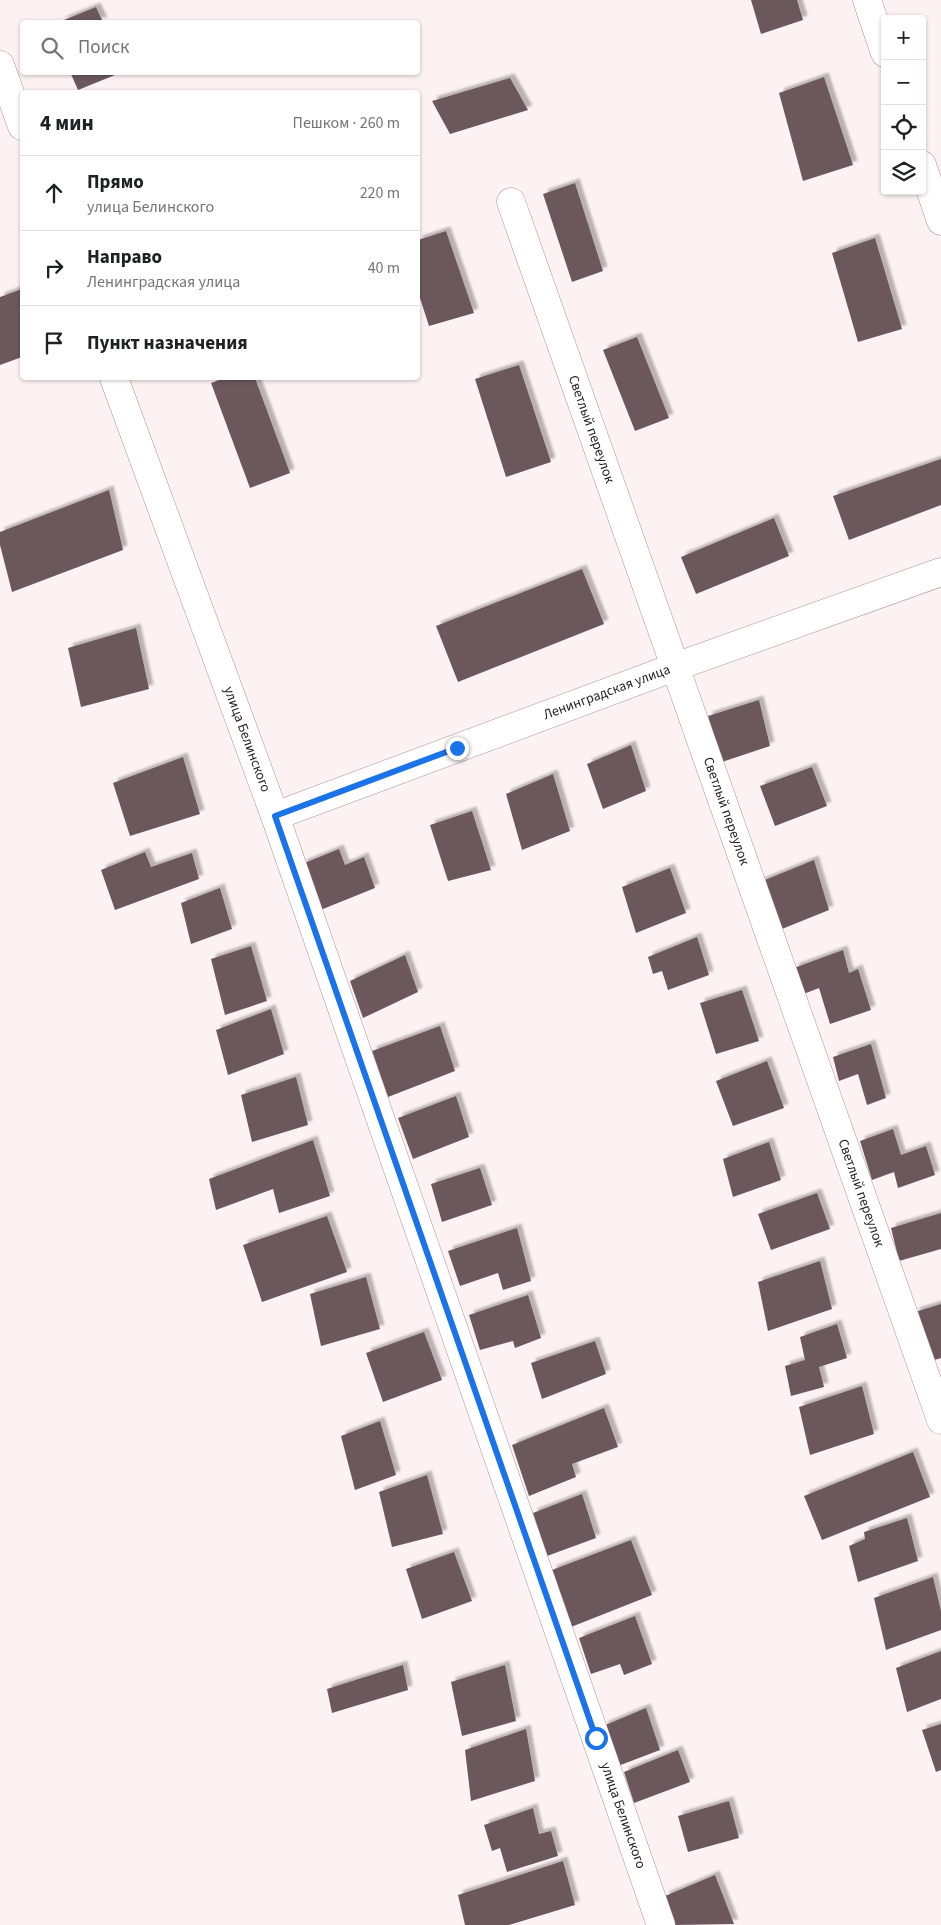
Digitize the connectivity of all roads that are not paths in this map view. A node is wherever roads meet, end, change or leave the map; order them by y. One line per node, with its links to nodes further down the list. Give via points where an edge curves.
1 (867, 0): 2 (street)
2 (881, 41)
3 (0, 65): 4 (street)
4 (20, 120)
5 (926, 177): 7 (street)
6 (511, 202): 10 (street, Светлый переулок)
7 (941, 221)
8 (115, 380): 11 (street, улица Белинского)
9 (941, 572): 10 (street, Ленинградская улица)
10 (675, 667): 11 (street, Ленинградская улица); 12 (street, Светлый переулок)
11 (275, 816): 13 (street, улица Белинского)
12 (941, 1420)
13 (661, 1925)

